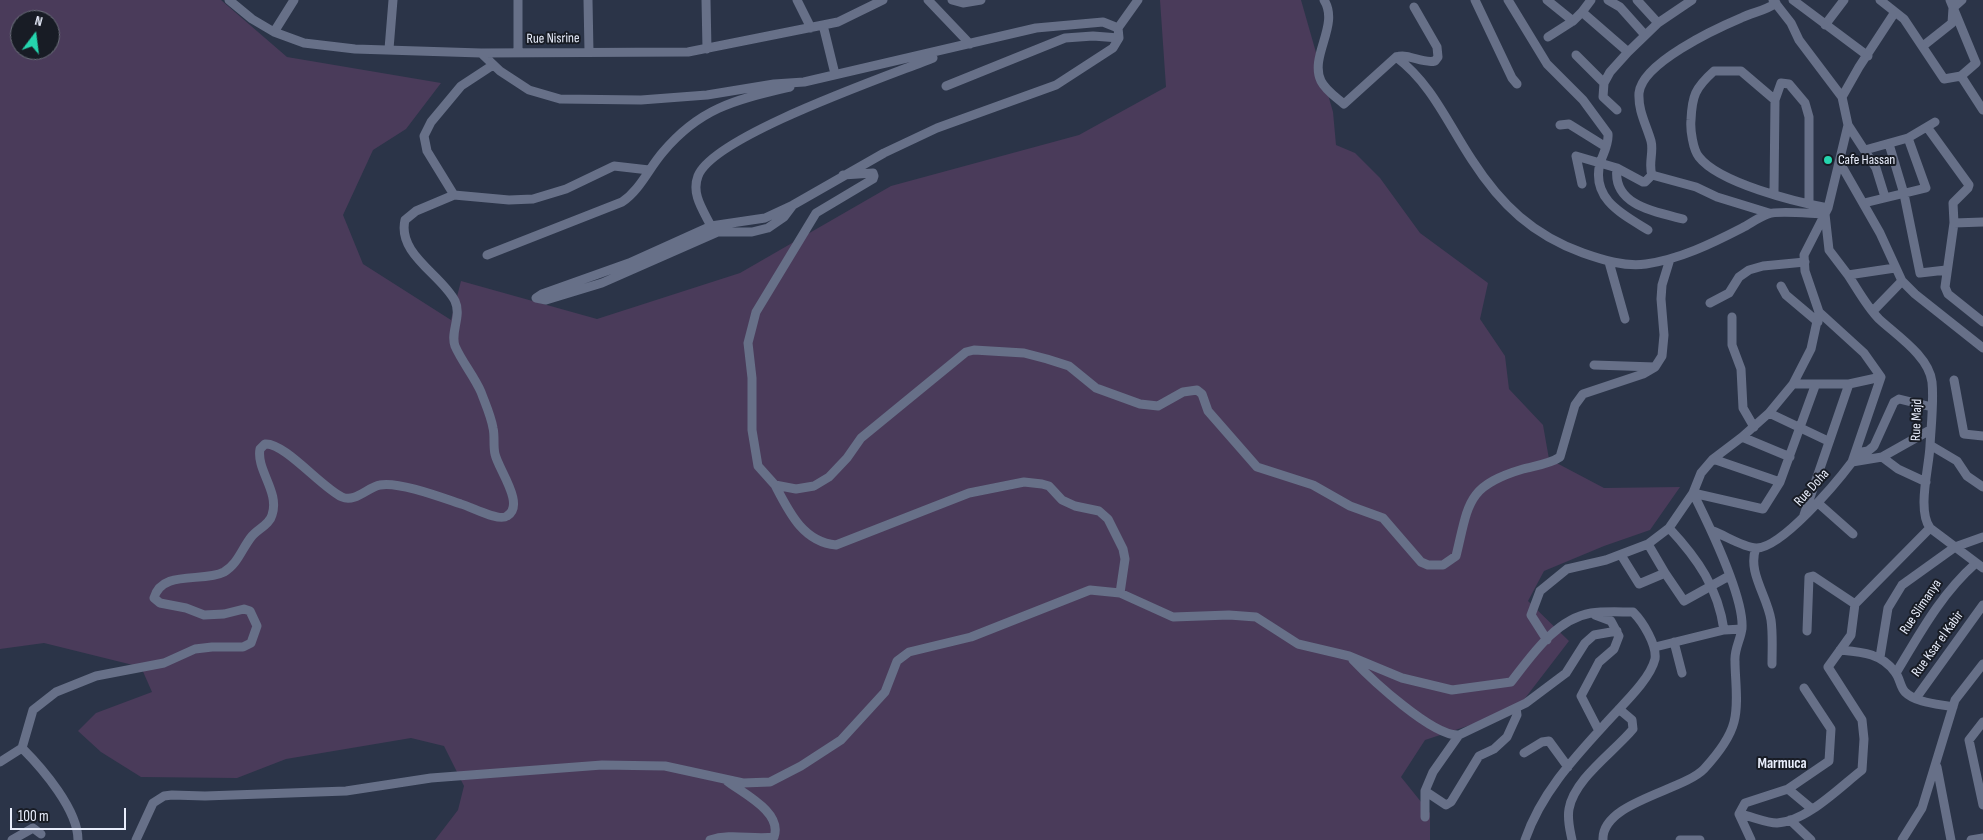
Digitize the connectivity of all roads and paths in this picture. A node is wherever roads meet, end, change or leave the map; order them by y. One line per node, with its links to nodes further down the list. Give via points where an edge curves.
1 (229, 0): 37 (street, Rue Nisrine)
2 (294, 0): 37 (street)
3 (393, 0): 45 (street)
4 (518, 0): 49 (street)
5 (588, 0): 46 (street)
6 (706, 0): 44 (street)
7 (797, 0): 35 (street)
8 (883, 0): 33 (street, Rue Nisrine, via 838,22)
9 (928, 0): 41 (street)
10 (952, 0): 11 (street)
11 (982, 0)
12 (1138, 0): 36 (street)
13 (1324, 0): 52 (street, via 1328,25 1319,69 1321,80 1344,104)
14 (1476, 0): 58 (street)
15 (1508, 0): 68 (street, via 1547,64 1583,100 1608,134)
16 (1546, 0): 31 (street)
17 (1591, 0): 28 (street)
18 (1608, 0): 38 (street, via 1620,7)
19 (1637, 0): 32 (street)
20 (1792, 0): 29 (street); 34 (street)
21 (1844, 0): 34 (street)
22 (1880, 0): 30 (street)
23 (1962, 0): 26 (street)
24 (1688, 1): 32 (street)
25 (1775, 1): 29 (street); 75 (street, via 1768,10 1753,12 1717,28 1657,65 1645,78 1639,92 1640,114 1652,143)
26 (1952, 4): 42 (street, via 1952,23); 55 (street, via 1976,63)
27 (1414, 7): 52 (street, via 1437,47 1438,57 1429,62 1404,55)
28 (1582, 12): 31 (street); 47 (street)
29 (1783, 12): 60 (street, via 1799,40)
30 (1895, 12): 42 (street); 51 (street)
31 (1573, 21): 39 (street)
32 (1658, 23): 38 (street)
33 (823, 25): 35 (street, Rue Nisrine); 54 (street)
34 (1826, 25): 51 (street)
35 (811, 28): 44 (street, Rue Nisrine)
36 (1118, 28): 40 (street); 41 (street, via 1103,22 1036,28)
37 (274, 32): 45 (street, Rue Nisrine, via 304,43 329,47)
38 (1645, 35): 47 (street)
39 (1548, 37)
40 (1120, 38): 59 (street, via 1066,38); 74 (street, via 1113,48 1056,85 937,128)
41 (970, 44): 43 (street)
42 (1923, 46): 55 (street, via 1944,79)
43 (956, 48): 54 (street); 89 (street, via 806,108 751,132 720,150 702,167 696,182 697,197)
44 (706, 49): 46 (street, Rue Nisrine)
45 (389, 50): 48 (street, Rue Nisrine)
46 (589, 52): 49 (street, Rue Nisrine)
47 (1628, 52): 57 (street)
48 (481, 53): 49 (street, Rue Nisrine); 53 (street)
49 (518, 53)
50 (1576, 55): 57 (street)
51 (1868, 56): 60 (street)
52 (1396, 58): 93 (street, via 1409,67 1437,100 1472,161 1503,202 1526,224 1566,247)
53 (493, 65): 56 (street, via 541,95 575,100 642,100 707,95); 79 (street, via 461,86 431,122 424,136 427,151)
54 (836, 74): 56 (street)
55 (1961, 76): 63 (street)
56 (804, 82): 73 (street, via 734,102 699,117)
57 (1604, 83): 62 (street, via 1602,98)
58 (1517, 84)
59 (946, 86)
60 (1842, 97): 65 (street)
61 (1774, 100): 77 (street); 77 (street, via 1741,71 1714,71 1701,82 1692,98 1691,125 1698,156 1710,167 1728,179); 82 (street, via 1781,83 1789,84 1805,103 1809,117)
62 (1617, 110)
63 (1983, 110)
64 (1560, 125): 68 (street, via 1569,124)
65 (1848, 125): 69 (street); 71 (street)
66 (1908, 138): 67 (street); 78 (street, via 1926,188); 88 (street, via 1931,124 1969,185 1953,203)
67 (1889, 144): 69 (street); 78 (street)
68 (1606, 147): 70 (street)
69 (1865, 150): 80 (street, via 1876,168)
70 (1601, 162): 72 (street); 76 (street, via 1576,156); 90 (street, via 1600,191 1611,206)
71 (1840, 163): 81 (street); 84 (street)
72 (1617, 168): 75 (street, via 1642,182); 86 (street, via 1616,182 1629,199 1656,212)
73 (649, 170): 79 (street, via 614,166 566,189 533,199); 91 (street, via 632,194 614,205)
74 (843, 175): 83 (street); 131 (street, via 873,173 874,176 816,213 756,312 748,343 752,430 758,466)
75 (1652, 175): 85 (street)
76 (1582, 184)
77 (1774, 193): 82 (street)
78 (1904, 194): 80 (street); 96 (street, via 1920,273)
79 (454, 195): 175 (street, via 408,216 404,232 418,258 448,291 457,307 455,345 474,375 494,429 495,455 514,506 511,513 498,518 476,508 394,485 379,485 354,498 346,498 277,446 265,444 260,448 258,457 273,503 270,520 253,535 235,564 225,571 212,576 175,578 162,584 154,598 160,603 204,615 244,609 250,611 257,626 251,643 243,647 196,649 164,663 96,676 56,692 33,710)
80 (1886, 197): 81 (street)
81 (1864, 203): 95 (street)
82 (1809, 204): 84 (street)
83 (793, 205): 89 (street, via 755,221); 89 (street, via 784,217 768,228 752,232 718,232 588,288 546,300 536,298 629,263)
84 (1827, 211): 85 (street); 94 (street, via 1804,255); 97 (street, Rue Majd, via 1829,250)
85 (1769, 213): 92 (street, via 1707,246)
86 (1683, 219)
87 (1983, 222): 88 (street)
88 (1954, 223): 96 (street)
89 (711, 226)
90 (1648, 230)
91 (487, 255)
92 (1670, 259): 93 (street, via 1644,265); 109 (street, via 1661,299 1664,346)
93 (1608, 262): 104 (street)
94 (1805, 262): 100 (street, via 1749,270 1739,277 1728,293); 102 (street)
95 (1895, 268): 97 (street); 98 (street)
96 (1946, 270): 106 (street, via 1948,294)
97 (1848, 276): 101 (street, Rue Majd)
98 (1902, 281): 101 (street); 107 (street)
99 (1781, 286): 105 (street, via 1786,295)
100 (1710, 303)
101 (1873, 311): 115 (street, Rue Majd, via 1902,336 1927,368 1932,380)
102 (1819, 312): 105 (street); 110 (street, via 1864,353)
103 (1732, 317): 117 (street, via 1732,345 1741,369 1743,408)
104 (1624, 319)
105 (1818, 322): 112 (street, via 1811,349)
106 (1983, 322)
107 (1983, 348)
108 (1594, 365): 109 (street)
109 (1655, 367): 131 (street, via 1583,394 1575,405 1560,457 1498,476 1477,491 1464,520 1456,556 1443,565 1421,562 1383,518 1350,506 1313,485 1257,467 1208,411 1198,390 1183,392 1158,406 1140,404 1096,388 1069,366 1024,353 966,352 861,438 829,477 814,486 796,489)
110 (1881, 377): 113 (street); 124 (street, Rue Doha)
111 (1954, 380): 120 (street, via 1964,434)
112 (1793, 384): 114 (street); 116 (street)
113 (1849, 384): 114 (street); 122 (street)
114 (1815, 386): 118 (street)
115 (1932, 407): 119 (street, Rue Majd); 124 (street, via 1900,399 1894,402 1874,446)
116 (1769, 413): 117 (street); 118 (street)
117 (1754, 427): 121 (street)
118 (1800, 428): 122 (street); 125 (street)
119 (1930, 430): 123 (street, Rue Majd); 126 (street)
120 (1983, 436)
121 (1742, 437): 125 (street); 127 (street)
122 (1828, 441): 135 (street)
123 (1930, 445): 130 (street, Rue Majd); 132 (street, via 1957,461 1967,476)
124 (1856, 453): 128 (street, Rue Doha)
125 (1790, 457): 129 (street)
126 (1882, 457): 128 (street); 130 (street, via 1905,473)
127 (1713, 459): 129 (street); 133 (street, via 1701,473)
128 (1852, 462): 134 (street, Rue Doha)
129 (1780, 482): 133 (street, via 1763,509)
130 (1926, 482): 137 (street, Rue Majd, via 1925,521)
131 (775, 485): 149 (street, via 792,517 814,540 836,545 969,493 1024,482 1049,486 1062,500 1098,511 1108,519 1125,559)
132 (1983, 487)
133 (1693, 493): 136 (street); 138 (street)
134 (1818, 503): 135 (street, Rue Doha); 139 (street)
135 (1803, 518): 143 (street, Rue Doha, via 1768,546)
136 (1669, 528): 141 (street); 148 (street, via 1703,567)
137 (1930, 528): 142 (street); 150 (street)
138 (1713, 531): 143 (street); 147 (street)
139 (1853, 534)
140 (1983, 537): 142 (street)
141 (1648, 544): 144 (street); 146 (street)
142 (1954, 547): 145 (street); 162 (street, via 1902,585 1888,608)
143 (1756, 548): 163 (street, via 1753,568 1771,619)
144 (1621, 554): 146 (street, via 1639,584); 157 (street, via 1567,570 1540,591 1531,615)
145 (1980, 566): 166 (street, Rue Slimanya, via 1956,580)
146 (1665, 573): 148 (street, via 1684,601)
147 (1729, 576): 148 (street); 153 (street, via 1741,611)
148 (1712, 585): 154 (street, via 1721,609)
149 (1120, 593): 161 (street, via 1173,617 1256,617 1298,644); 180 (street, via 1090,590 971,637 909,652 897,662 885,692 841,740 770,782 743,783)
150 (1855, 604): 156 (street, via 1813,576 1808,577); 160 (street, via 1851,635)
151 (1983, 605): 168 (street, Rue Ksar el Kabir)
152 (1590, 613): 155 (street, via 1611,622); 157 (street, via 1559,627); 159 (street, via 1633,612 1643,622)
153 (1742, 629): 154 (street); 196 (street, via 1734,650 1734,721 1727,740 1703,770 1613,818 1605,827)
154 (1724, 630): 158 (street)
155 (1617, 631): 169 (street, via 1594,635 1566,673); 173 (street, via 1620,636 1614,649 1599,662 1581,696)
156 (1807, 631)
157 (1548, 640): 161 (street, via 1536,649 1511,682 1452,690 1402,678)
158 (1674, 642): 159 (street); 165 (street)
159 (1654, 647): 171 (street, via 1653,665)
160 (1840, 650): 162 (street); 184 (street, via 1828,667 1862,720 1862,770)
161 (1349, 656): 174 (street, via 1420,718 1451,735)
162 (1880, 657): 166 (street)
163 (1772, 664)
164 (1983, 664): 170 (street, via 1955,700)
165 (1682, 673)
166 (1896, 673): 168 (street, via 1905,692)
167 (1804, 688): 181 (street, via 1831,729 1829,761)
168 (1916, 698): 170 (street)
169 (1516, 708): 174 (street); 182 (street, via 1514,727 1494,749 1479,756 1451,802 1446,805)
170 (1953, 708): 178 (street)
171 (1619, 709): 173 (street); 195 (street, via 1632,720 1633,729 1618,748 1580,782 1569,808)
172 (1983, 722): 183 (street, via 1969,740)
173 (1599, 731): 179 (street)
174 (1458, 735): 182 (street, via 1433,772)
175 (22, 748): 177 (street); 191 (street, via 65,802 75,822)
176 (1524, 753): 179 (street, via 1549,741)
177 (0, 762)
178 (1936, 764): 201 (street, via 1922,808); 202 (street)
179 (1568, 767): 194 (street, via 1542,799)
180 (725, 779): 192 (street, via 665,766 602,765 431,778 346,791 172,795 153,803); 193 (street, via 739,791 755,798 774,822 776,830 774,837 764,839 726,837)
181 (1788, 790): 184 (street); 185 (street, via 1745,803)
182 (1425, 791): 186 (street)
183 (1983, 805)
184 (1812, 809): 187 (street)
185 (1740, 814): 187 (street, via 1776,823); 199 (street)
186 (1425, 817)
187 (1790, 820): 200 (street)
188 (41, 834): 190 (street, via 33,828)
189 (1983, 838): 203 (street)
190 (12, 840)
191 (78, 840)
192 (136, 840)
193 (710, 840)
194 (1525, 840)
195 (1572, 840)
196 (1603, 840)
197 (1680, 840): 198 (street)
198 (1700, 840)
199 (1751, 840)
200 (1811, 840)
201 (1902, 840)
202 (1951, 840)
203 (1970, 840)

